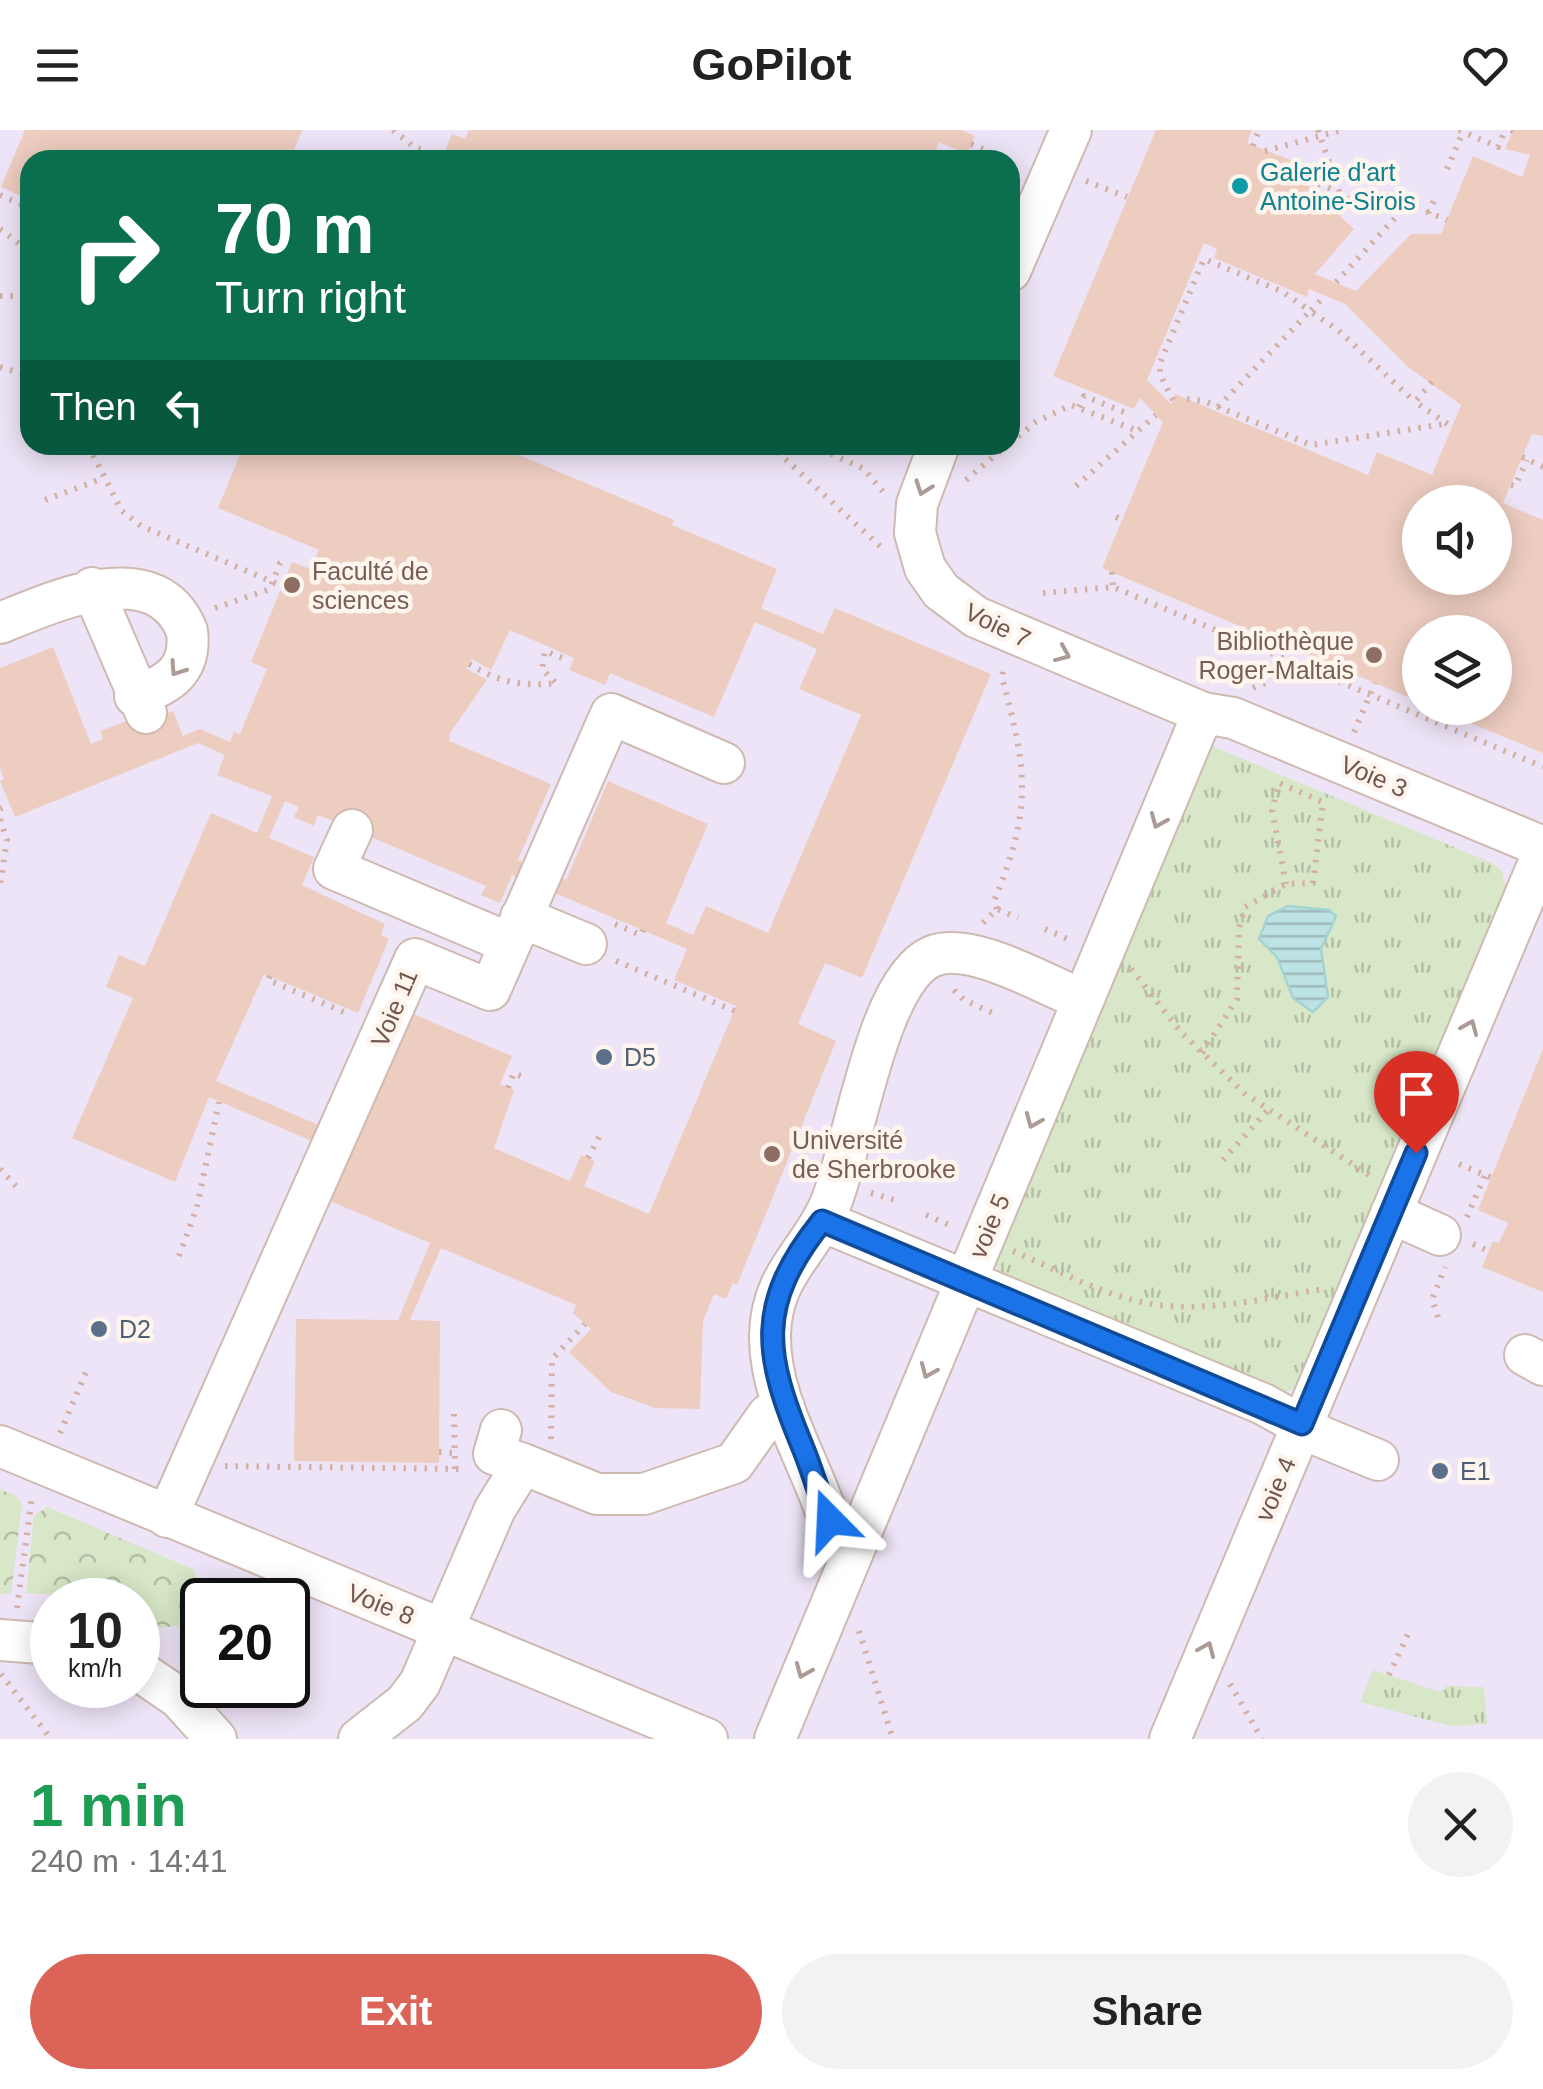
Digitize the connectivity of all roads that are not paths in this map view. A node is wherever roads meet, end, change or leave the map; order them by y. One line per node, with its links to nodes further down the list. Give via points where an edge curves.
1 (1071, 130): 2 (lane)
2 (1020, 247)
3 (935, 455): 6 (lane, Voie 7, one-way to 6, via 914,533 941,591 976,618)
4 (92, 588): 4 (lane, one-way to 4, via 156,598 183,621 188,641 181,669 140,705); 5 (lane)
5 (0, 623)
6 (1203, 713): 9 (lane, Voie 3, via 1233,718); 14 (lane, voie 5, one-way to 14)
7 (724, 762): 11 (lane, Voie 11, via 611,714)
8 (352, 830): 10 (lane, via 334,869)
9 (1543, 850): 15 (lane, voie 4, one-way to 9)
10 (435, 912): 11 (lane); 13 (lane)
11 (515, 930): 12 (lane); 13 (lane, Voie 11, via 490,990)
12 (597, 932)
13 (415, 959): 25 (lane, Voie 11)
14 (1083, 1000): 16 (lane, via 968,953 937,954 918,964 883,1026); 18 (lane, voie 5, one-way to 18)
15 (1386, 1196): 17 (lane); 20 (lane, voie 4)
16 (822, 1221): 18 (lane); 19 (lane, via 793,1260 773,1311 771,1355)
17 (1454, 1226)
18 (966, 1281): 20 (lane); 26 (lane, voie 5, one-way to 26)
19 (784, 1406): 24 (lane, via 768,1415 734,1463 644,1494 597,1494); 26 (lane, via 830,1520)
20 (1302, 1424): 23 (lane); 33 (lane, voie 4, one-way to 20)
21 (501, 1430): 24 (lane, via 494,1454)
22 (0, 1446): 25 (lane, Voie 8)
23 (1378, 1460)
24 (524, 1464): 27 (lane, via 495,1509)
25 (167, 1517): 27 (lane, Voie 8)
26 (859, 1536): 32 (lane, voie 5, one-way to 32)
27 (445, 1629): 30 (lane, via 414,1694); 31 (lane, Voie 8)
28 (160, 1685): 29 (lane)
29 (216, 1739)
30 (359, 1739)
31 (707, 1739)
32 (775, 1739)
33 (1170, 1739)

